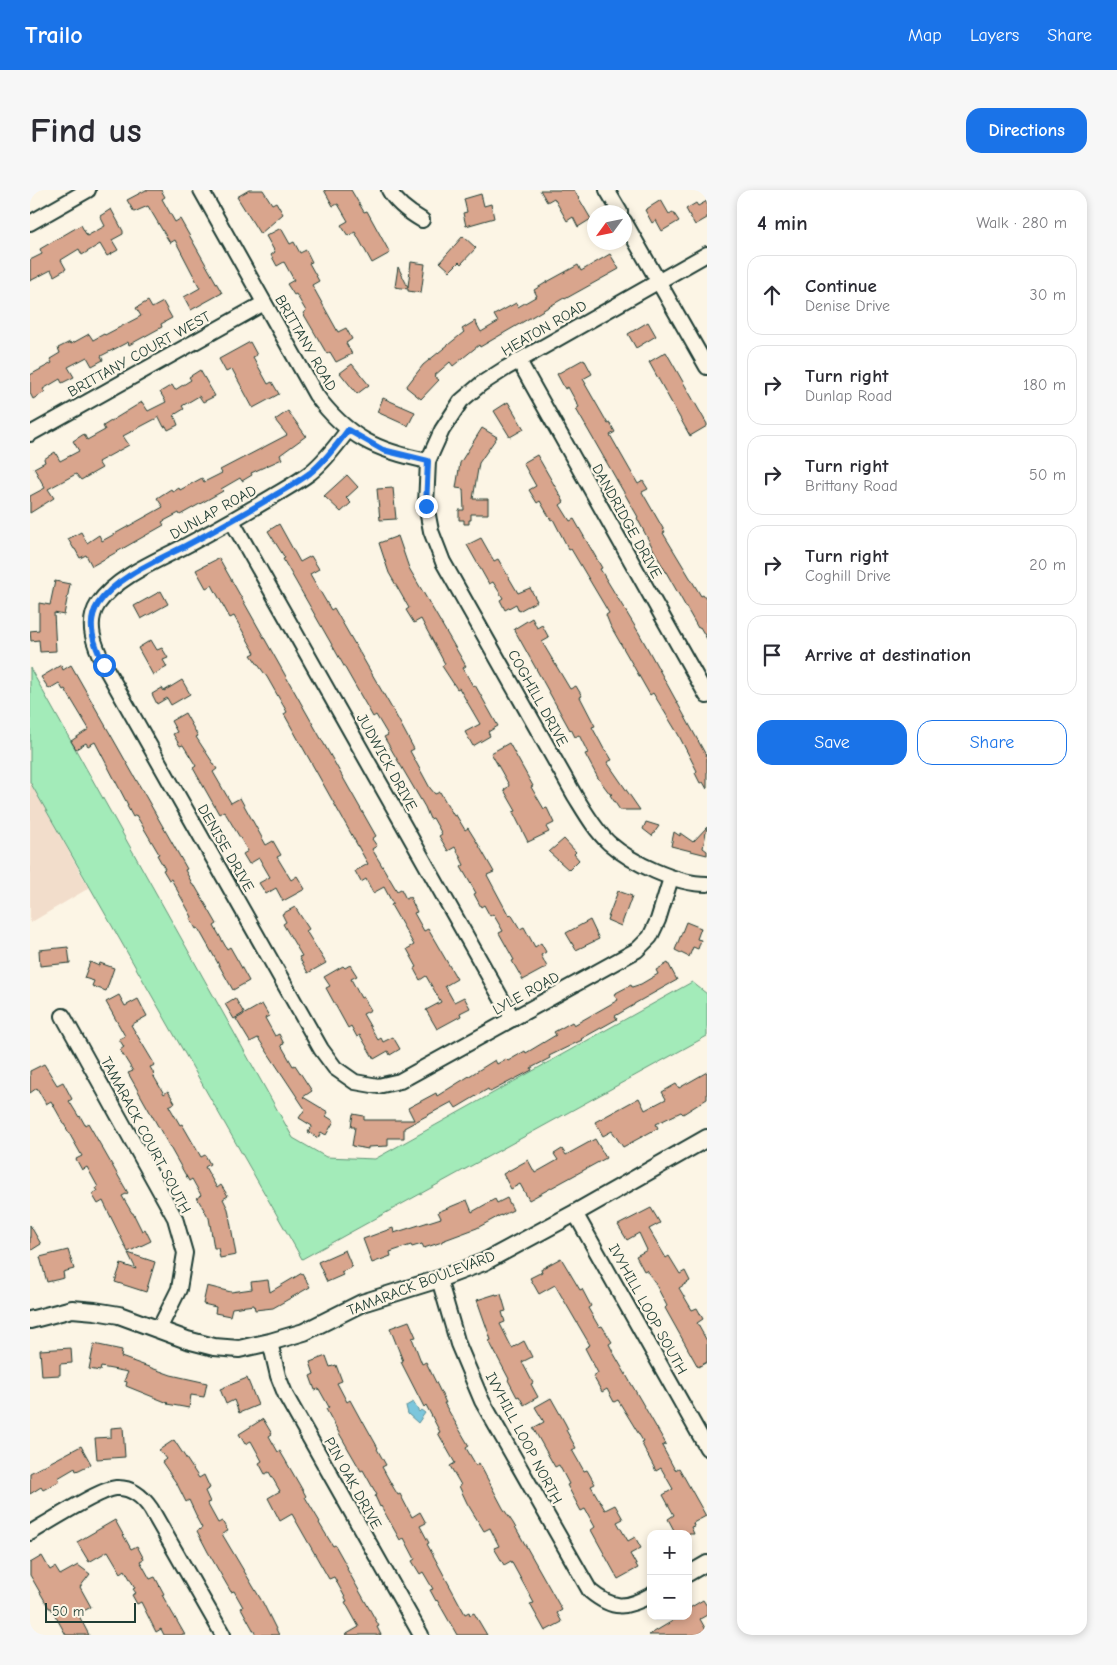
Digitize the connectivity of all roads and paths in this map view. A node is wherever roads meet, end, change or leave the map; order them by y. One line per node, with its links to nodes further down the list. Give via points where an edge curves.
1 (88, 190): 7 (street)
2 (201, 190): 11 (street, BRITTANY ROAD)
3 (389, 190): 6 (street, via 411,214)
4 (607, 190): 5 (street)
5 (616, 205)
6 (422, 220)
7 (30, 222)
8 (632, 235): 10 (street)
9 (707, 254): 10 (street, HEATON ROAD)
10 (659, 282): 12 (street, HEATON ROAD); 13 (street)
11 (264, 303): 14 (street, BRITTANY ROAD, via 316,395); 15 (street, BRITTANY COURT WEST)
12 (519, 360): 16 (street, HEATON ROAD, via 461,401 442,430); 19 (street, DANDRIDGE DRIVE)
13 (707, 367)
14 (348, 430): 16 (street, BRITTANY ROAD, via 383,450); 17 (street, DUNLAP ROAD, via 311,472)
15 (30, 434)
16 (428, 461): 20 (street, COGHILL DRIVE, via 426,506 443,562 574,796 593,825 610,843 634,860)
17 (232, 521): 18 (street, DUNLAP ROAD, via 140,570 110,590 97,605); 23 (street, JUDWICK DRIVE)
18 (92, 618): 24 (street, DENISE DRIVE, via 95,646 104,665 321,1049 335,1068)
19 (707, 696)
20 (671, 878): 21 (street, COGHILL DRIVE); 23 (street, LYLE ROAD, via 650,937 637,950)
21 (707, 884)
22 (63, 1016): 29 (street, TAMARACK COURT SOUTH, via 175,1218 185,1253 178,1289)
23 (513, 1019): 24 (street, LYLE ROAD, via 400,1081 378,1086)
24 (355, 1082)
25 (707, 1138): 26 (street, TAMARACK BOULEVARD)
26 (575, 1213): 27 (street, TAMARACK BOULEVARD, via 484,1262); 31 (street, IVYHILL LOOP SOUTH)
27 (439, 1279): 30 (street, TAMARACK BOULEVARD, via 362,1303 304,1332); 35 (street, IVYHILL LOOP NORTH, via 458,1344 482,1401 590,1591 603,1602 618,1606 631,1605)
28 (30, 1320): 29 (street, TAMARACK BOULEVARD, via 72,1309 119,1315)
29 (159, 1329): 30 (street, TAMARACK BOULEVARD, via 214,1347 239,1348)
30 (270, 1342): 37 (street, PIN OAK DRIVE, via 286,1396)
31 (707, 1448)
32 (30, 1533): 36 (street, via 102,1492 116,1488 130,1490 142,1497 151,1509)
33 (707, 1563): 34 (street)
34 (692, 1572)
35 (647, 1597)
36 (223, 1635)
37 (421, 1635)

